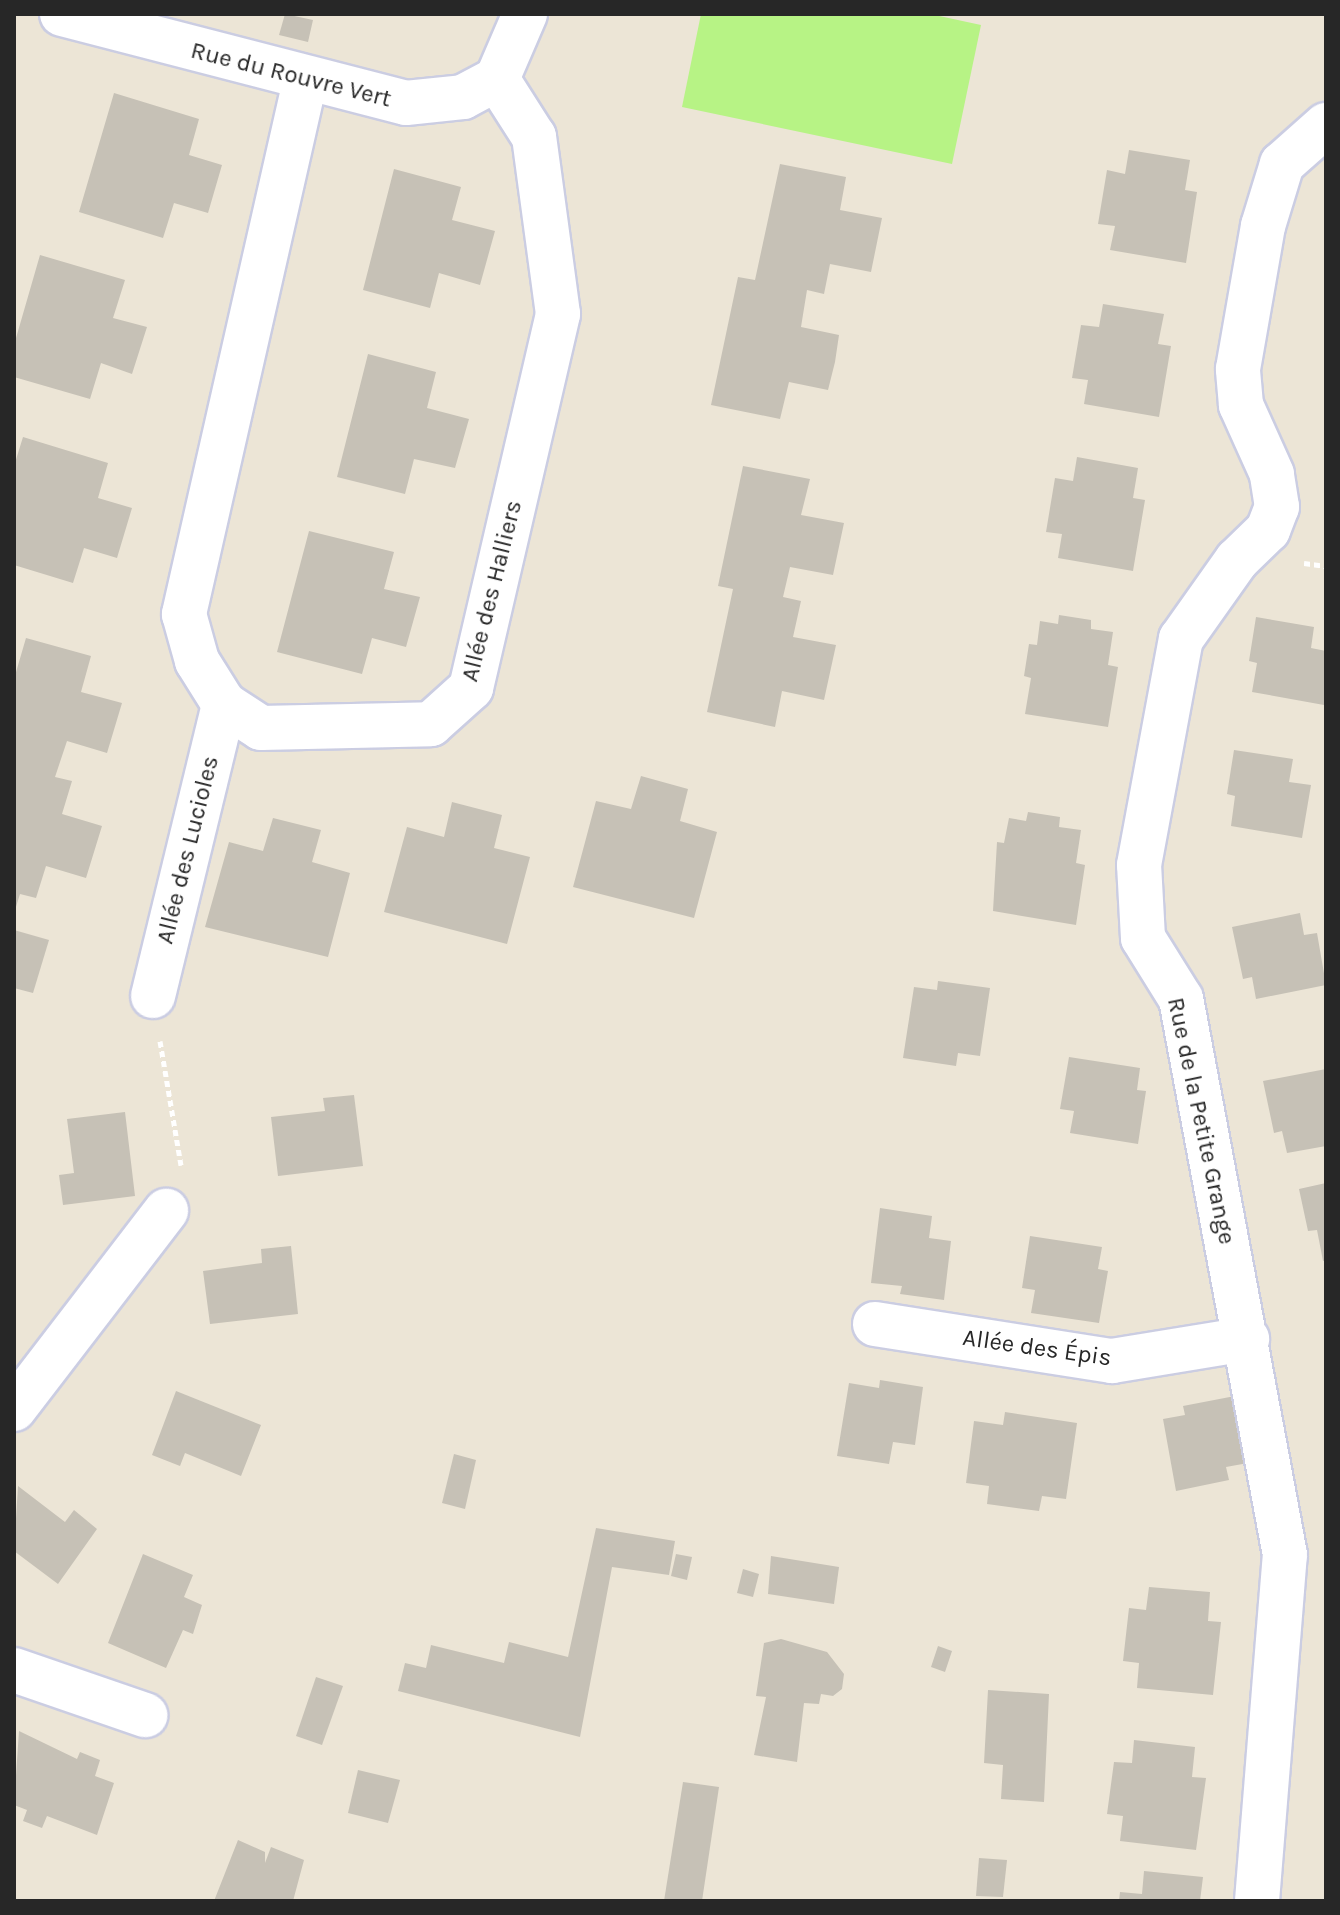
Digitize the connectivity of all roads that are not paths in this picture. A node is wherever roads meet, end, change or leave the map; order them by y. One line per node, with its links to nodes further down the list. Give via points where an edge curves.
1 (62, 14): 4 (street, Rue du Rouvre Vert)
2 (525, 14): 3 (street)
3 (497, 79): 4 (street, Rue du Rouvre Vert, via 463,97 406,103); 6 (street, Allée des Halliers, via 534,137 558,314 471,688 431,724 261,728)
4 (305, 81): 6 (street, Allée des Halliers, via 184,614 197,661)
5 (1326, 125): 10 (street, Rue de la Petite Grange, via 1282,164 1263,226 1238,369 1241,405 1272,474 1277,507 1268,530 1237,560 1181,639 1139,865 1143,938 1181,999)
6 (224, 704): 7 (street, Allée des Lucioles)
7 (153, 996)
8 (166, 1211): 11 (street)
9 (875, 1324): 10 (street, Allée des Épis, via 1112,1361)
10 (1247, 1339): 14 (street, Rue de la Petite Grange, via 1285,1555)
11 (14, 1409)
12 (14, 1670): 13 (street)
13 (145, 1715)
14 (1257, 1901)

